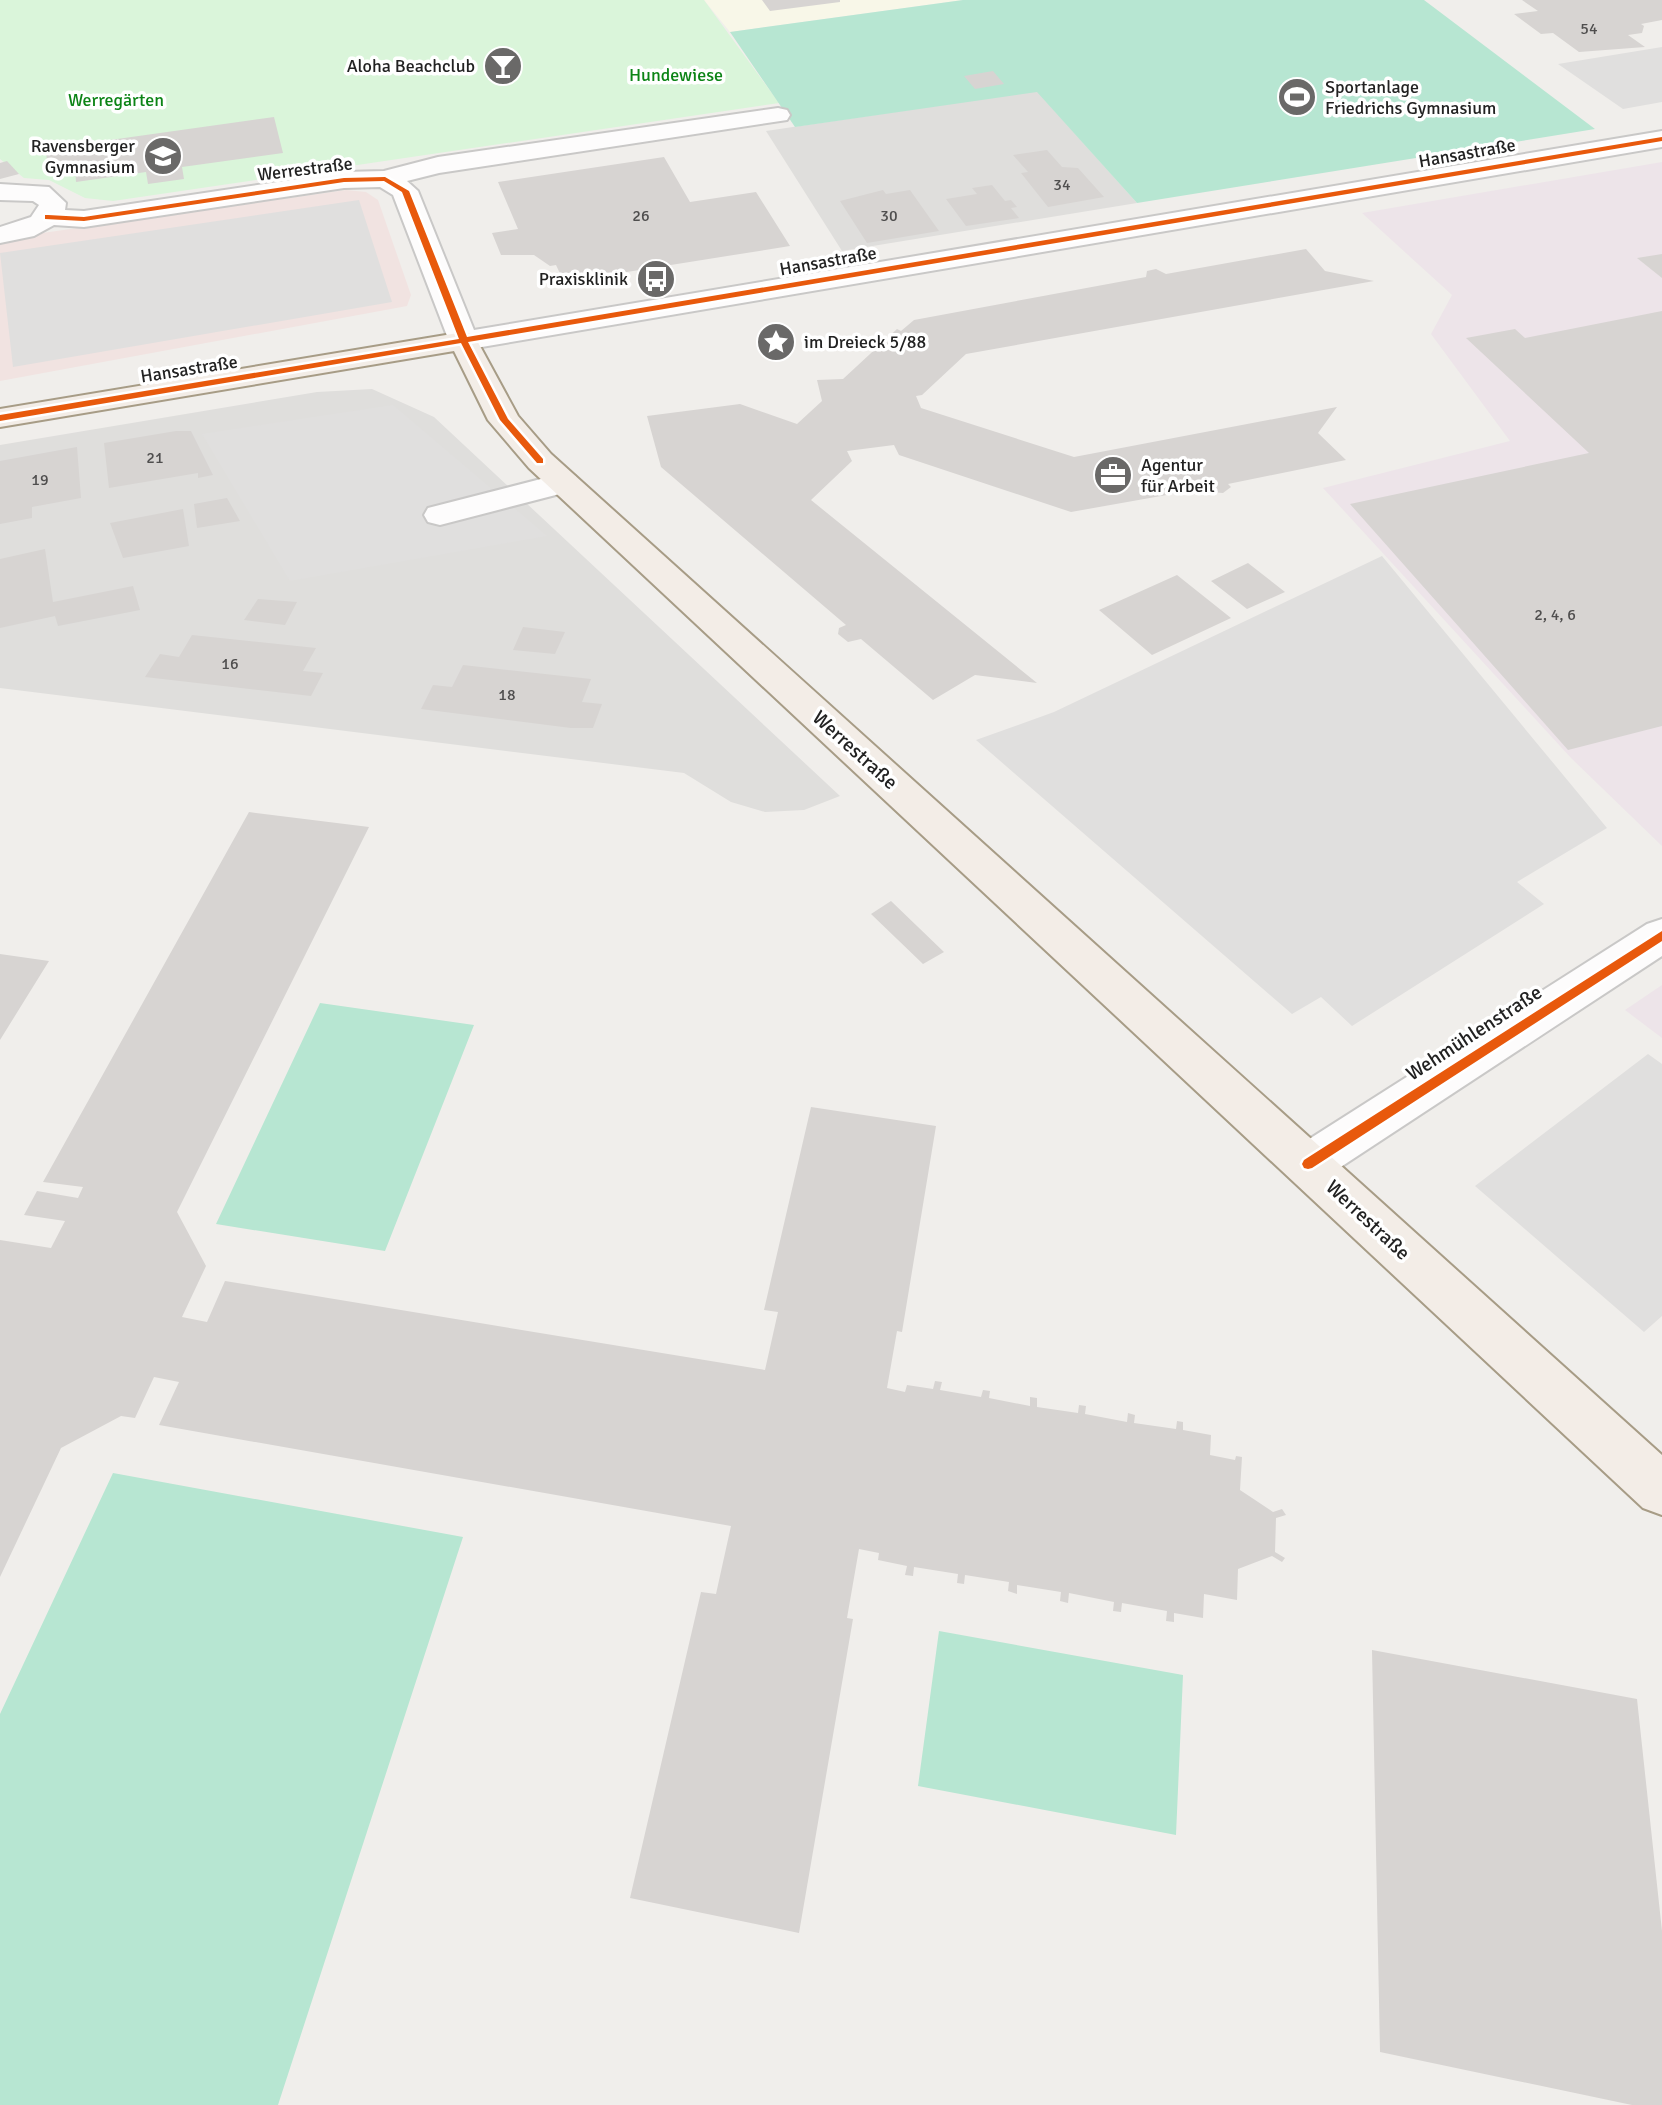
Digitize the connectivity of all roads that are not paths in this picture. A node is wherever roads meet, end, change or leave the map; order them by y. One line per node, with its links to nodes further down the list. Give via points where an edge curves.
1 (778, 115): 3 (street, via 438,165)
2 (1662, 139): 7 (street, Hansastraße)
3 (385, 179): 5 (street, Werrestraße, via 344,180 84,219); 7 (street, Werrestraße, via 405,191)
4 (0, 192): 5 (street, via 40,193 53,203)
5 (48, 217): 6 (street, Werrestraße)
6 (0, 235)
7 (464, 341): 8 (main road, Hansastraße); 9 (main road, Werrestraße, via 504,420)
8 (0, 418)
9 (564, 483): 10 (street); 12 (main road, Werrestraße)
10 (440, 515)
11 (1662, 935): 12 (street, Wehmühlenstraße)
12 (1308, 1164): 13 (main road, Werrestraße)
13 (1662, 1490)

